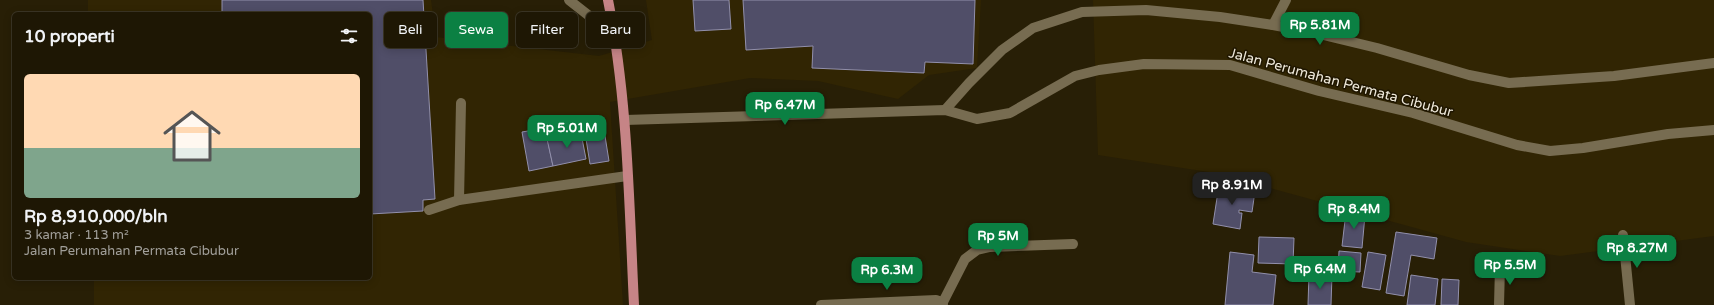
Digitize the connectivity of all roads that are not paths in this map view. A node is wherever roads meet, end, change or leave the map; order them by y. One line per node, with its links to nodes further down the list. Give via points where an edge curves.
1 (569, 0): 5 (street)
2 (608, 0): 4 (main road)
3 (1286, 0): 6 (street)
4 (611, 12)
5 (586, 13)
6 (1273, 25): 8 (street, via 1362,44 1469,75 1510,84 1614,76); 10 (street, via 1146,10 1082,12 1026,32 1002,50)
7 (617, 48): 11 (main road)
8 (1714, 62)
9 (461, 103): 14 (street)
10 (945, 110): 11 (street, Jalan Perumahan Permata Cibubur); 12 (street, Jalan Perumahan Permata Cibubur, via 977,119 1010,113 1076,76 1099,70 1144,64 1230,65 1319,91 1413,113 1517,145 1550,151)
11 (625, 120): 13 (main road)
12 (1714, 130)
13 (627, 176): 14 (street); 20 (main road)
14 (459, 200): 15 (street)
15 (429, 210)
16 (1623, 235): 23 (street)
17 (1073, 244): 19 (street, via 990,247 977,250 965,259)
18 (1500, 267): 22 (street)
19 (942, 304): 21 (street, via 936,300)
20 (634, 305)
21 (821, 305)
22 (1499, 305)
23 (1630, 305)

